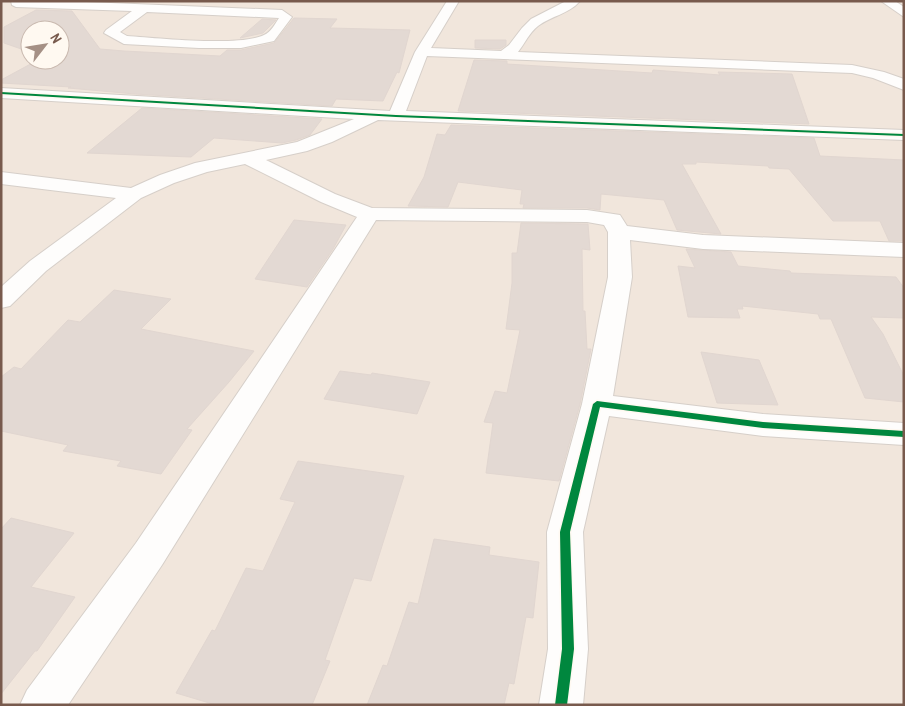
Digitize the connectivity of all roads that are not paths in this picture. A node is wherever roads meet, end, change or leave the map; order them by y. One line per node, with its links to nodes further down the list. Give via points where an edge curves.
1 (454, 1): 7 (street)
2 (574, 1): 8 (street, via 568,7 539,18 514,50)
3 (887, 1): 6 (street)
4 (15, 4): 5 (street)
5 (144, 8): 5 (street, via 282,14 286,18 270,37 256,42 124,40 111,33)
6 (904, 13)
7 (422, 52): 8 (street); 12 (street)
8 (504, 55): 9 (street, via 852,69 892,78)
9 (904, 85)
10 (1, 93): 11 (street)
11 (375, 115): 12 (street); 14 (street, via 301,147)
12 (396, 116): 13 (street)
13 (904, 135)
14 (248, 158): 16 (street, via 202,167); 17 (street, via 328,198)
15 (1, 178): 16 (street)
16 (134, 194): 20 (street, via 38,266)
17 (369, 214): 18 (street, via 587,216 612,220); 23 (street, via 148,554)
18 (619, 232): 19 (street, via 703,242); 21 (street, via 620,277)
19 (904, 250)
20 (1, 301)
21 (598, 404): 22 (street, via 763,425); 24 (street, via 565,532 568,649)
22 (904, 434)
23 (42, 705)
24 (561, 705)

